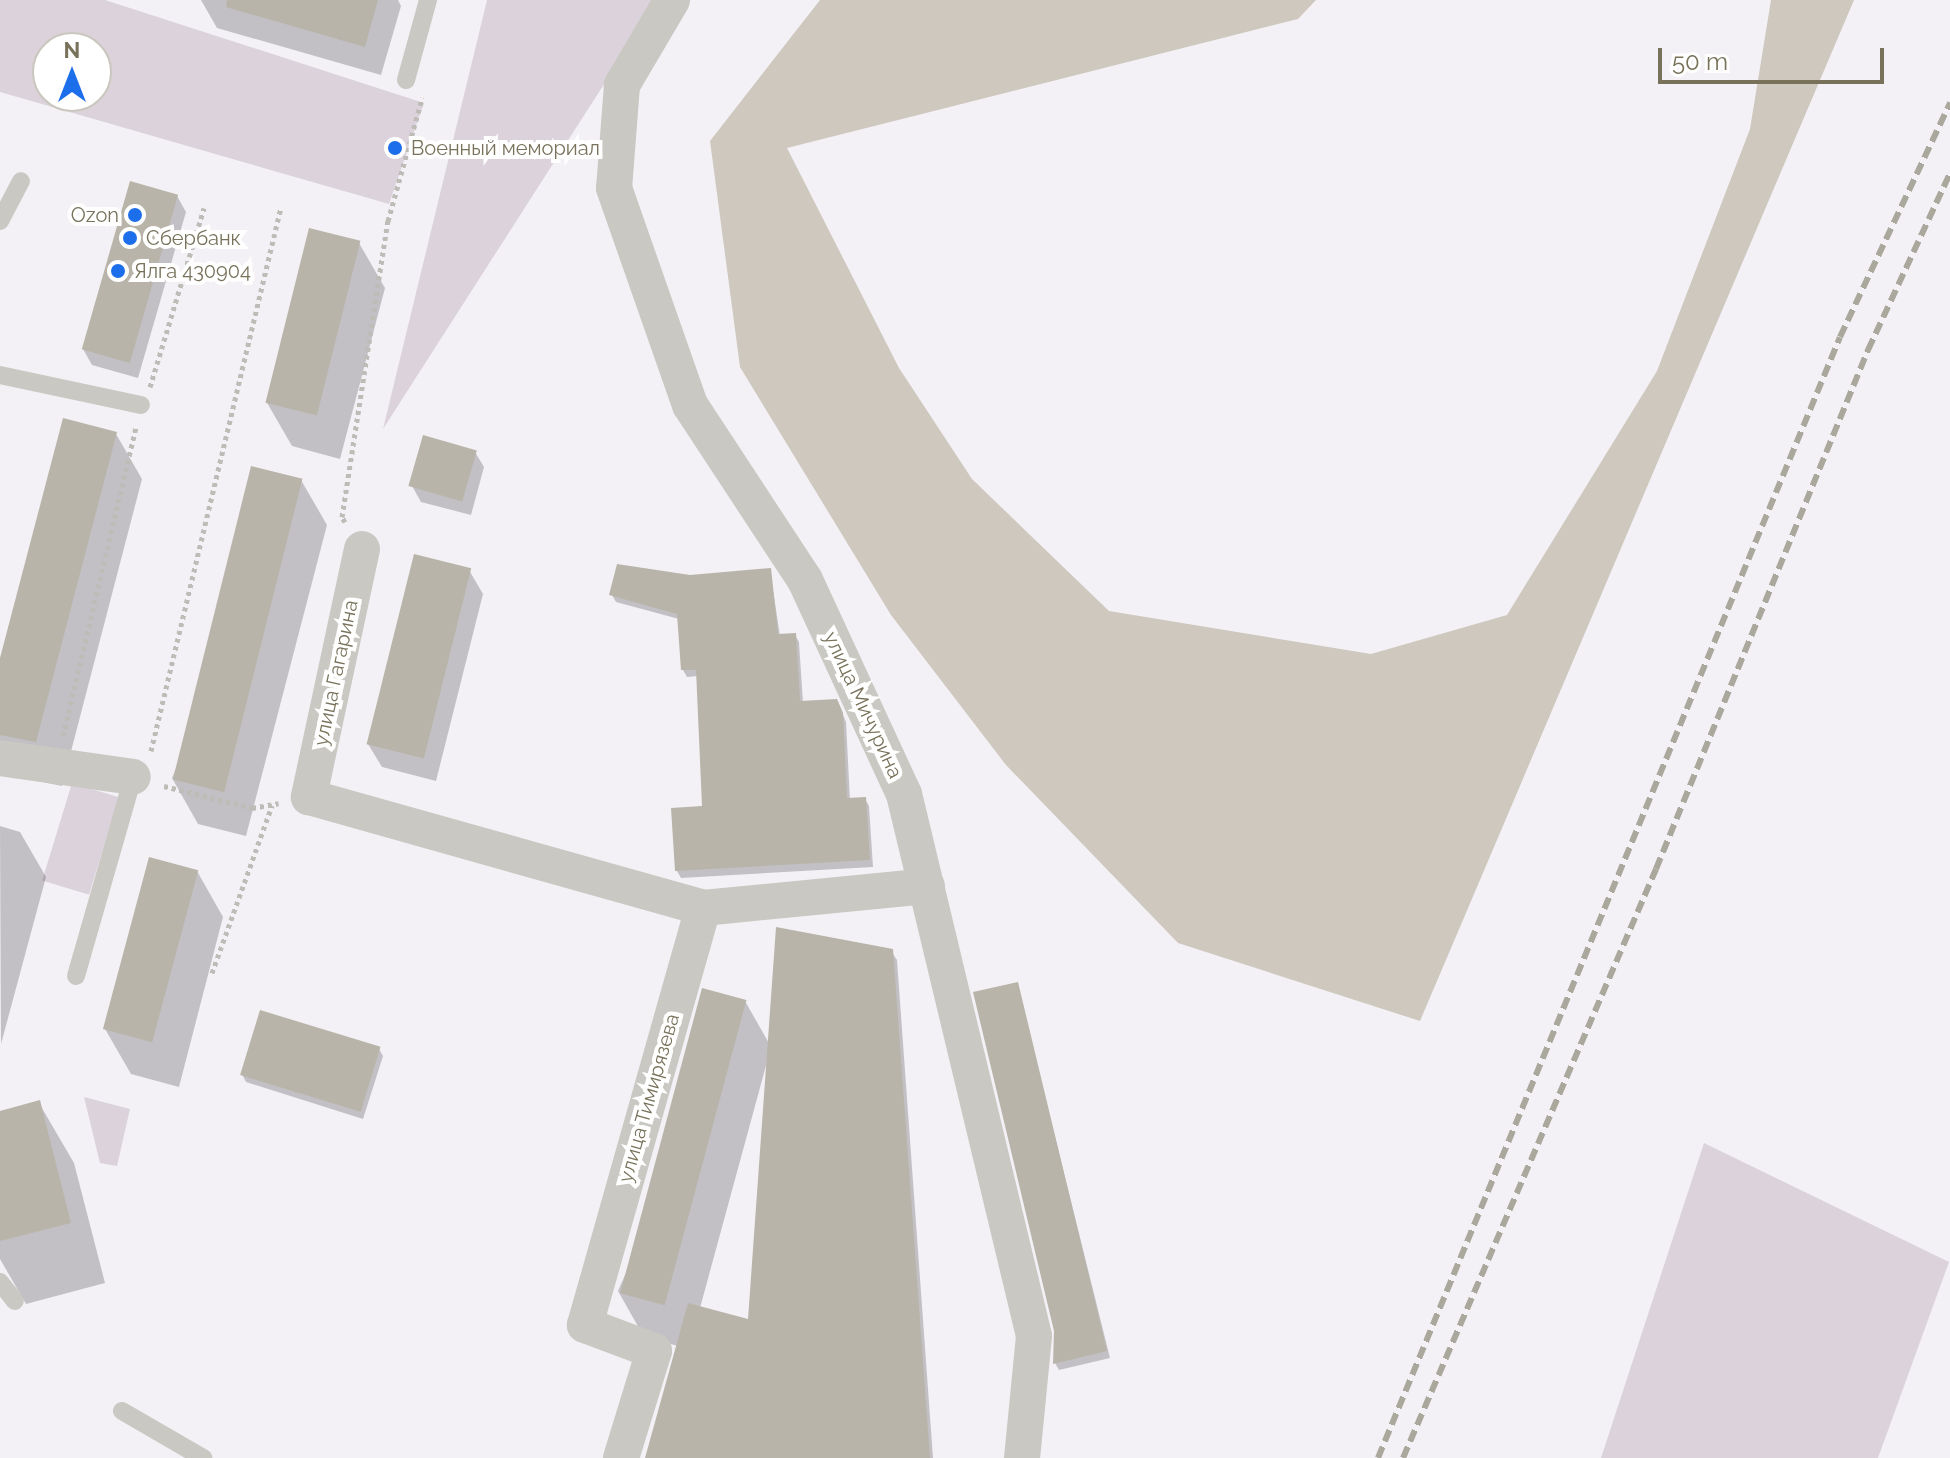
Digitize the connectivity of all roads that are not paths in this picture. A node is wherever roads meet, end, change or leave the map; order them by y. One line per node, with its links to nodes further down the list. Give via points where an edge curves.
1 (428, 0): 3 (lane)
2 (672, 0): 11 (street, улица Мичурина, via 622,85 614,188 690,405 805,580 904,794)
3 (406, 80)
4 (21, 181): 5 (lane)
5 (0, 221)
6 (0, 375): 7 (lane)
7 (141, 405)
8 (362, 549): 12 (street, улица Гагарина, via 309,797)
9 (0, 758): 10 (street)
10 (138, 779): 13 (lane)
11 (927, 886): 12 (street); 19 (street, улица Мичурина, via 1034,1336)
12 (703, 908): 18 (street, улица Тимирязева, via 585,1325 654,1351)
13 (76, 976)
14 (0, 1282): 15 (lane)
15 (15, 1301)
16 (122, 1411): 17 (lane)
17 (203, 1458)
18 (621, 1458)
19 (1022, 1458)

